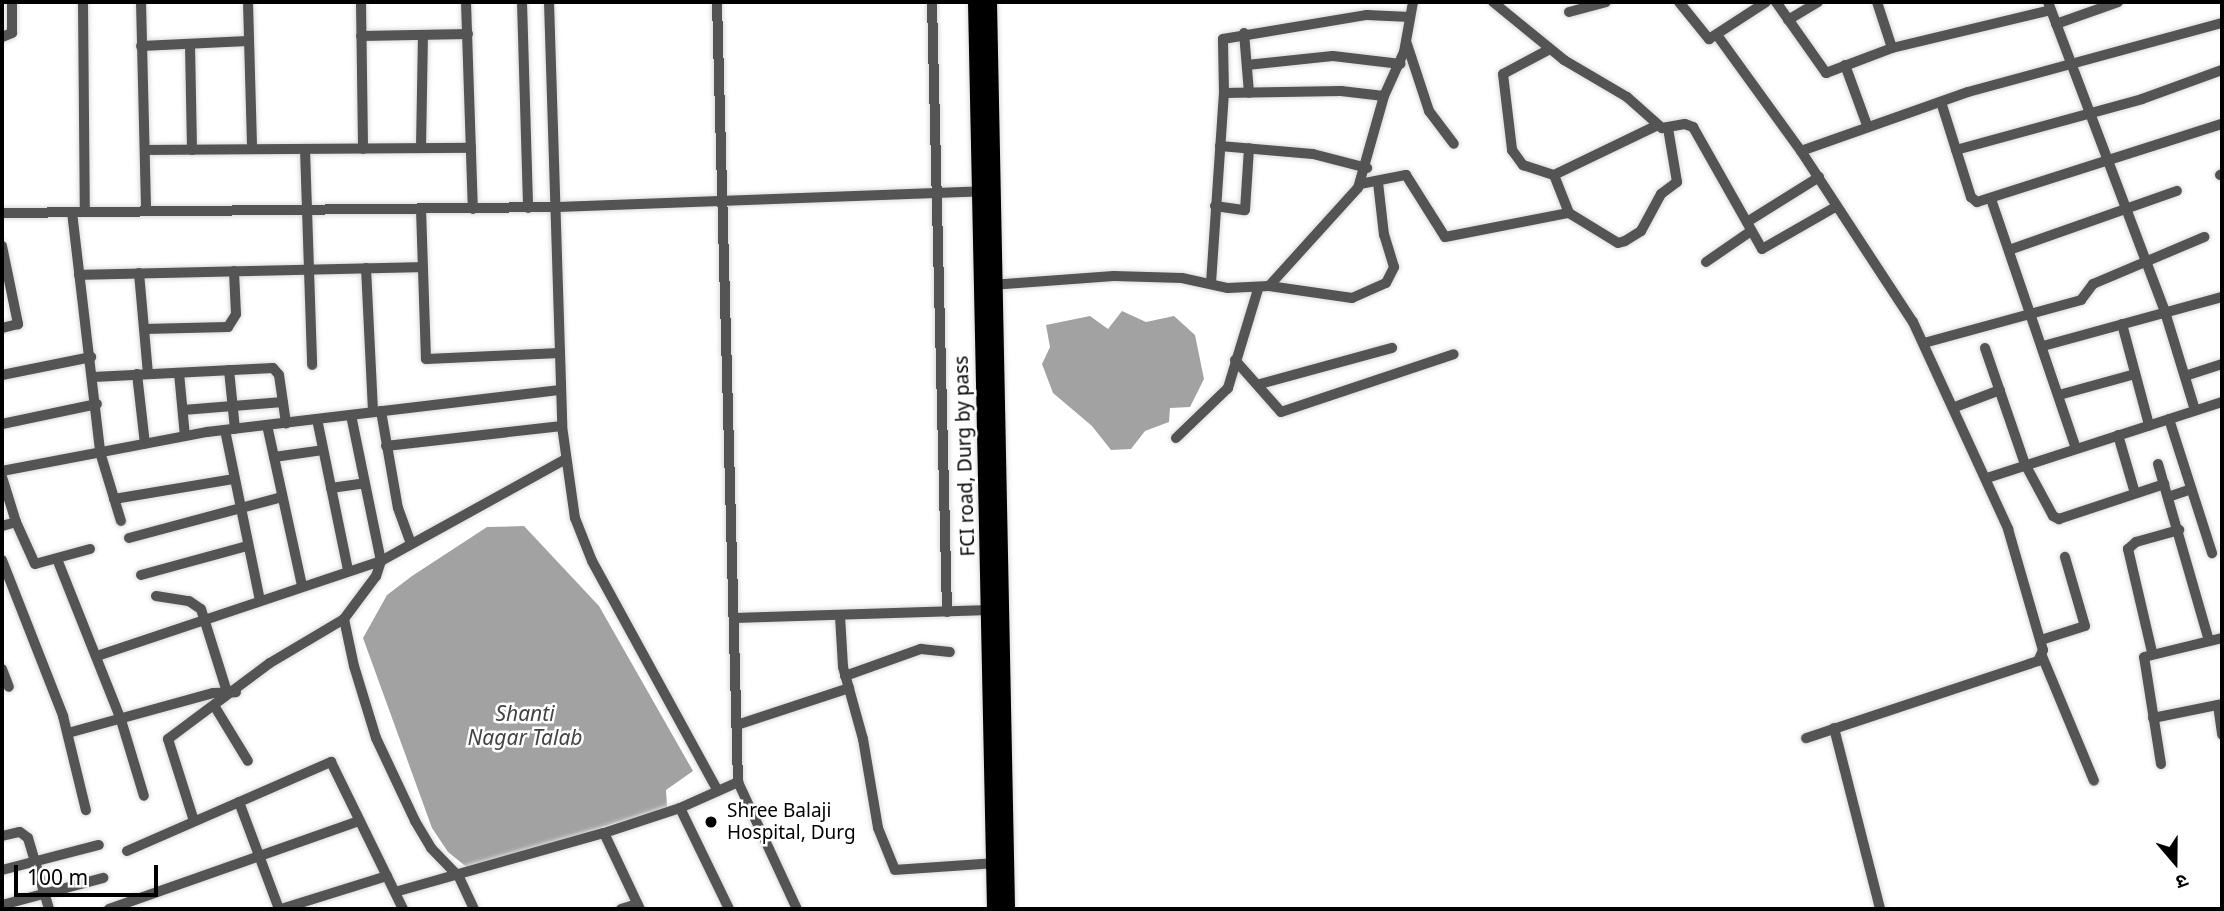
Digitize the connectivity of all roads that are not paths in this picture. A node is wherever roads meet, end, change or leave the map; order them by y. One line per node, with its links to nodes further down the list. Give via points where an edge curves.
1 (12, 2): 33 (street, via 12,33)
2 (83, 2): 87 (street)
3 (141, 2): 37 (street)
4 (247, 2): 34 (street)
5 (360, 2): 32 (street)
6 (466, 2): 29 (street)
7 (522, 2): 80 (street)
8 (549, 2): 79 (street)
9 (717, 2): 75 (street)
10 (932, 2): 72 (street)
11 (975, 2): 73 (main road, FCI road, Durg by pass)
12 (989, 2): 73 (main road, FCI road, Durg by pass)
13 (1493, 2): 39 (street)
14 (1606, 2): 23 (street)
15 (1679, 2): 31 (street, via 1706,39)
16 (1766, 2): 31 (street)
17 (1776, 2): 25 (street)
18 (1818, 2): 25 (street)
19 (1877, 2): 38 (street)
20 (2118, 2): 27 (street)
21 (1416, 3): 24 (street)
22 (2050, 6): 27 (street); 38 (street)
23 (1570, 12)
24 (1410, 18): 28 (street, via 1367,15); 35 (street)
25 (1788, 20): 42 (street, via 1822,71 1830,73)
26 (2222, 23): 40 (street)
27 (2056, 24): 40 (street)
28 (1244, 33): 41 (street); 46 (street, via 1223,39)
29 (468, 34): 30 (street); 57 (street)
30 (422, 35): 32 (street); 56 (street)
31 (1717, 35): 65 (street)
32 (361, 36): 61 (street)
33 (2, 37)
34 (248, 41): 36 (street); 59 (street)
35 (1406, 41): 43 (street); 45 (street, via 1413,52)
36 (191, 45): 37 (street); 63 (street)
37 (141, 46): 62 (street)
38 (1892, 48): 42 (street)
39 (1550, 49): 53 (street, via 1627,97); 68 (street, via 1505,71 1502,78 1515,156 1539,174)
40 (2069, 64): 49 (street); 50 (street)
41 (1247, 65): 43 (street, via 1333,56); 47 (street)
42 (1845, 65): 52 (street)
43 (1399, 66): 45 (street); 48 (street)
44 (2222, 71): 50 (street)
45 (1416, 75): 54 (street, via 1438,127)
46 (1224, 93): 47 (street); 55 (street)
47 (1249, 93): 48 (street, via 1341,91)
48 (1384, 96): 67 (street)
49 (1941, 102): 52 (street); 64 (street)
50 (2088, 114): 64 (street); 66 (street)
51 (2222, 124): 66 (street)
52 (1867, 125): 65 (street)
53 (1663, 127): 68 (street); 89 (street, via 1677,181 1661,194 1637,236 1618,243); 90 (street, via 1693,127)
54 (1454, 144)
55 (1220, 146): 58 (street); 77 (street)
56 (421, 148): 57 (street); 61 (street)
57 (471, 148): 82 (street)
58 (1249, 148): 67 (street, via 1313,154); 77 (street, via 1245,210)
59 (252, 149): 60 (street); 63 (street)
60 (305, 149): 61 (street); 83 (street)
61 (363, 149)
62 (145, 150): 63 (street); 84 (street)
63 (192, 150)
64 (1956, 150): 76 (street, via 1974,201)
65 (1801, 151): 69 (street)
66 (2106, 163): 76 (street); 85 (street)
67 (1367, 168): 71 (street)
68 (1554, 175): 89 (street)
69 (1819, 177): 78 (street); 90 (street)
70 (1378, 182): 71 (street); 89 (street, via 1406,175 1445,237); 104 (street, via 1384,235 1394,267 1386,283 1352,298)
71 (1360, 184): 104 (street)
72 (938, 191): 73 (street); 75 (street); 194 (street)
73 (985, 191): 103 (main road, FCI road, Durg by pass)
74 (2177, 191): 85 (street)
75 (720, 198): 79 (street); 196 (street)
76 (1991, 199): 93 (street)
77 (1215, 206): 102 (street)
78 (1837, 206): 90 (street, via 1765,249); 112 (street)
79 (556, 207): 80 (street); 116 (street)
80 (528, 208): 82 (street)
81 (421, 209): 82 (street); 83 (street); 96 (street)
82 (472, 209)
83 (306, 210): 84 (street); 98 (street)
84 (146, 211): 87 (street)
85 (2125, 211): 93 (street); 95 (street)
86 (72, 212): 87 (street); 88 (street); 101 (street)
87 (85, 212)
88 (2, 213)
89 (1569, 213)
90 (1749, 227): 94 (street)
91 (2204, 237): 95 (street)
92 (2, 246): 110 (street, via 18,324)
93 (2009, 250): 107 (street)
94 (1706, 262)
95 (2146, 262): 107 (street, via 2093,284 2081,300); 108 (street)
96 (422, 267): 97 (street); 116 (street, via 426,359)
97 (366, 268): 98 (street); 140 (street)
98 (308, 270): 99 (street); 121 (street)
99 (234, 271): 100 (street); 111 (street, via 236,314 228,327)
100 (139, 273): 101 (street); 111 (street)
101 (79, 275): 118 (street)
102 (1211, 283): 103 (street, via 1114,276); 105 (street)
103 (987, 286): 193 (main road, FCI road, Durg by pass); 237 (main road, FCI road, Durg by pass)
104 (1269, 286): 105 (street)
105 (1258, 289): 119 (street)
106 (2222, 297): 108 (street)
107 (2031, 312): 112 (street); 113 (street)
108 (2165, 312): 109 (street); 127 (street)
109 (2122, 324): 113 (street); 124 (street)
110 (2, 328)
111 (144, 329): 125 (street)
112 (1924, 343): 137 (street)
113 (2043, 346): 132 (street)
114 (1392, 348): 129 (street)
115 (1985, 348): 131 (street)
116 (560, 353): 130 (street)
117 (1454, 354): 129 (street, via 1285,412 1277,411)
118 (91, 357): 126 (street); 128 (street)
119 (1235, 360): 129 (street); 152 (street, via 1223,397)
120 (2222, 364): 127 (street)
121 (312, 365)
122 (229, 370): 123 (street); 133 (street, via 273,368 279,375); 136 (street)
123 (179, 373): 125 (street); 139 (street)
124 (2135, 373): 132 (street); 147 (street)
125 (143, 374): 128 (street); 153 (street)
126 (2, 375)
127 (2185, 376): 138 (street)
128 (93, 377): 135 (street)
129 (1260, 384)
130 (561, 390): 140 (street); 148 (street)
131 (2000, 390): 137 (street); 160 (street)
132 (2059, 395): 155 (street)
133 (283, 402): 136 (street); 144 (street)
134 (2222, 402): 138 (street)
135 (97, 404): 145 (street); 157 (street)
136 (233, 407): 139 (street); 149 (street)
137 (1955, 407): 164 (street)
138 (2195, 410): 143 (street)
139 (183, 411): 151 (street)
140 (377, 412): 141 (street); 154 (street)
141 (351, 415): 142 (street); 166 (street)
142 (317, 419): 144 (street); 156 (street)
143 (2169, 419): 147 (street); 169 (street)
144 (286, 423): 146 (street)
145 (2, 424)
146 (267, 425): 149 (street); 158 (street)
147 (2149, 425): 150 (street)
148 (562, 426): 154 (street); 159 (street)
149 (230, 429): 151 (street); 165 (street)
150 (2118, 435): 155 (street); 170 (street)
151 (185, 436): 153 (street)
152 (1177, 438)
153 (145, 444): 157 (street)
154 (386, 446): 180 (street, via 398,508)
155 (2076, 448): 160 (street)
156 (323, 450): 158 (street); 168 (street)
157 (100, 452): 162 (street); 173 (street)
158 (274, 457): 171 (street)
159 (564, 460): 180 (street); 224 (street, via 581,538)
160 (2025, 464): 164 (street); 170 (street, via 2047,508 2059,519)
161 (2158, 464): 167 (street)
162 (2, 471)
163 (2, 477): 176 (street)
164 (1987, 478): 200 (street, via 2020,565)
165 (234, 479): 173 (street); 174 (street)
166 (365, 483): 168 (street); 187 (street)
167 (2164, 484): 170 (street); 172 (street)
168 (331, 488): 188 (street)
169 (2192, 489): 172 (street); 183 (street)
170 (2135, 493)
171 (282, 497): 174 (street); 190 (street)
172 (2168, 497): 178 (street)
173 (114, 499): 175 (street)
174 (239, 507): 179 (street); 181 (street)
175 (121, 521)
176 (16, 522): 177 (street); 185 (street, via 35,564)
177 (2, 526)
178 (2179, 530): 201 (street); 203 (street, via 2136,542 2128,549)
179 (129, 538)
180 (411, 543): 187 (street)
181 (247, 546): 189 (street); 192 (street)
182 (90, 549): 185 (street)
183 (2211, 553)
184 (2065, 557): 200 (street, via 2085,626)
185 (57, 559): 204 (street)
186 (2, 560): 217 (street)
187 (381, 561): 188 (street); 197 (street, via 376,576)
188 (348, 570): 190 (street)
189 (141, 575)
190 (302, 586): 192 (street)
191 (156, 596): 198 (street, via 190,601 201,609)
192 (260, 600): 198 (street)
193 (990, 610): 194 (street); 237 (main road, FCI road, Durg by pass)
194 (947, 612): 195 (street)
195 (840, 616): 196 (street); 207 (street)
196 (734, 618): 215 (street)
197 (344, 620): 210 (street, via 270,663); 240 (street, via 376,738 424,839)
198 (205, 622): 204 (street); 210 (street)
199 (2222, 638): 201 (street)
200 (2041, 640): 205 (street)
201 (2209, 641): 203 (street)
202 (950, 652): 207 (street, via 921,649)
203 (2152, 652): 213 (street, via 2144,657)
204 (97, 656): 214 (street)
205 (2042, 656): 216 (street); 222 (street)
206 (2, 669): 208 (street)
207 (845, 676): 209 (street)
208 (9, 687)
209 (849, 688): 215 (street); 237 (street, via 878,828 895,870)
210 (231, 692): 212 (street); 214 (street)
211 (2220, 705): 213 (street); 218 (street)
212 (215, 707): 220 (street); 229 (street, via 168,739)
213 (2153, 719): 221 (street)
214 (121, 720): 217 (street); 225 (street)
215 (737, 725): 223 (street)
216 (1834, 728): 219 (street); 256 (street)
217 (68, 733): 228 (street)
218 (2222, 735)
219 (1805, 738)
220 (248, 761)
221 (2161, 764)
222 (2094, 781)
223 (738, 782): 224 (street); 253 (street)
224 (718, 791): 227 (street)
225 (144, 796)
226 (239, 802): 229 (street); 230 (street, via 331,762); 235 (street)
227 (680, 808): 231 (street); 252 (street)
228 (86, 810)
229 (194, 821): 234 (street)
230 (359, 821): 235 (street); 239 (street)
231 (604, 833): 240 (street); 245 (street)
232 (2, 836): 236 (street, via 24,834)
233 (99, 845): 236 (street)
234 (127, 851)
235 (260, 857): 247 (street); 248 (street)
236 (34, 862): 238 (street); 243 (street)
237 (1000, 863): 254 (main road, FCI road, Durg by pass); 255 (main road, FCI road, Durg by pass)
238 (2, 870)
239 (387, 876): 242 (street); 248 (street)
240 (459, 877): 242 (street); 250 (street)
241 (103, 878): 243 (street)
242 (395, 892): 249 (street)
243 (44, 894): 244 (street); 246 (street)
244 (2, 905)
245 (638, 906): 251 (street)
246 (49, 909)
247 (109, 909)
248 (280, 909)
249 (403, 909)
250 (474, 909)
251 (621, 909)
252 (729, 909)
253 (797, 909)
254 (995, 909)
255 (1007, 909)
256 (1880, 909)

